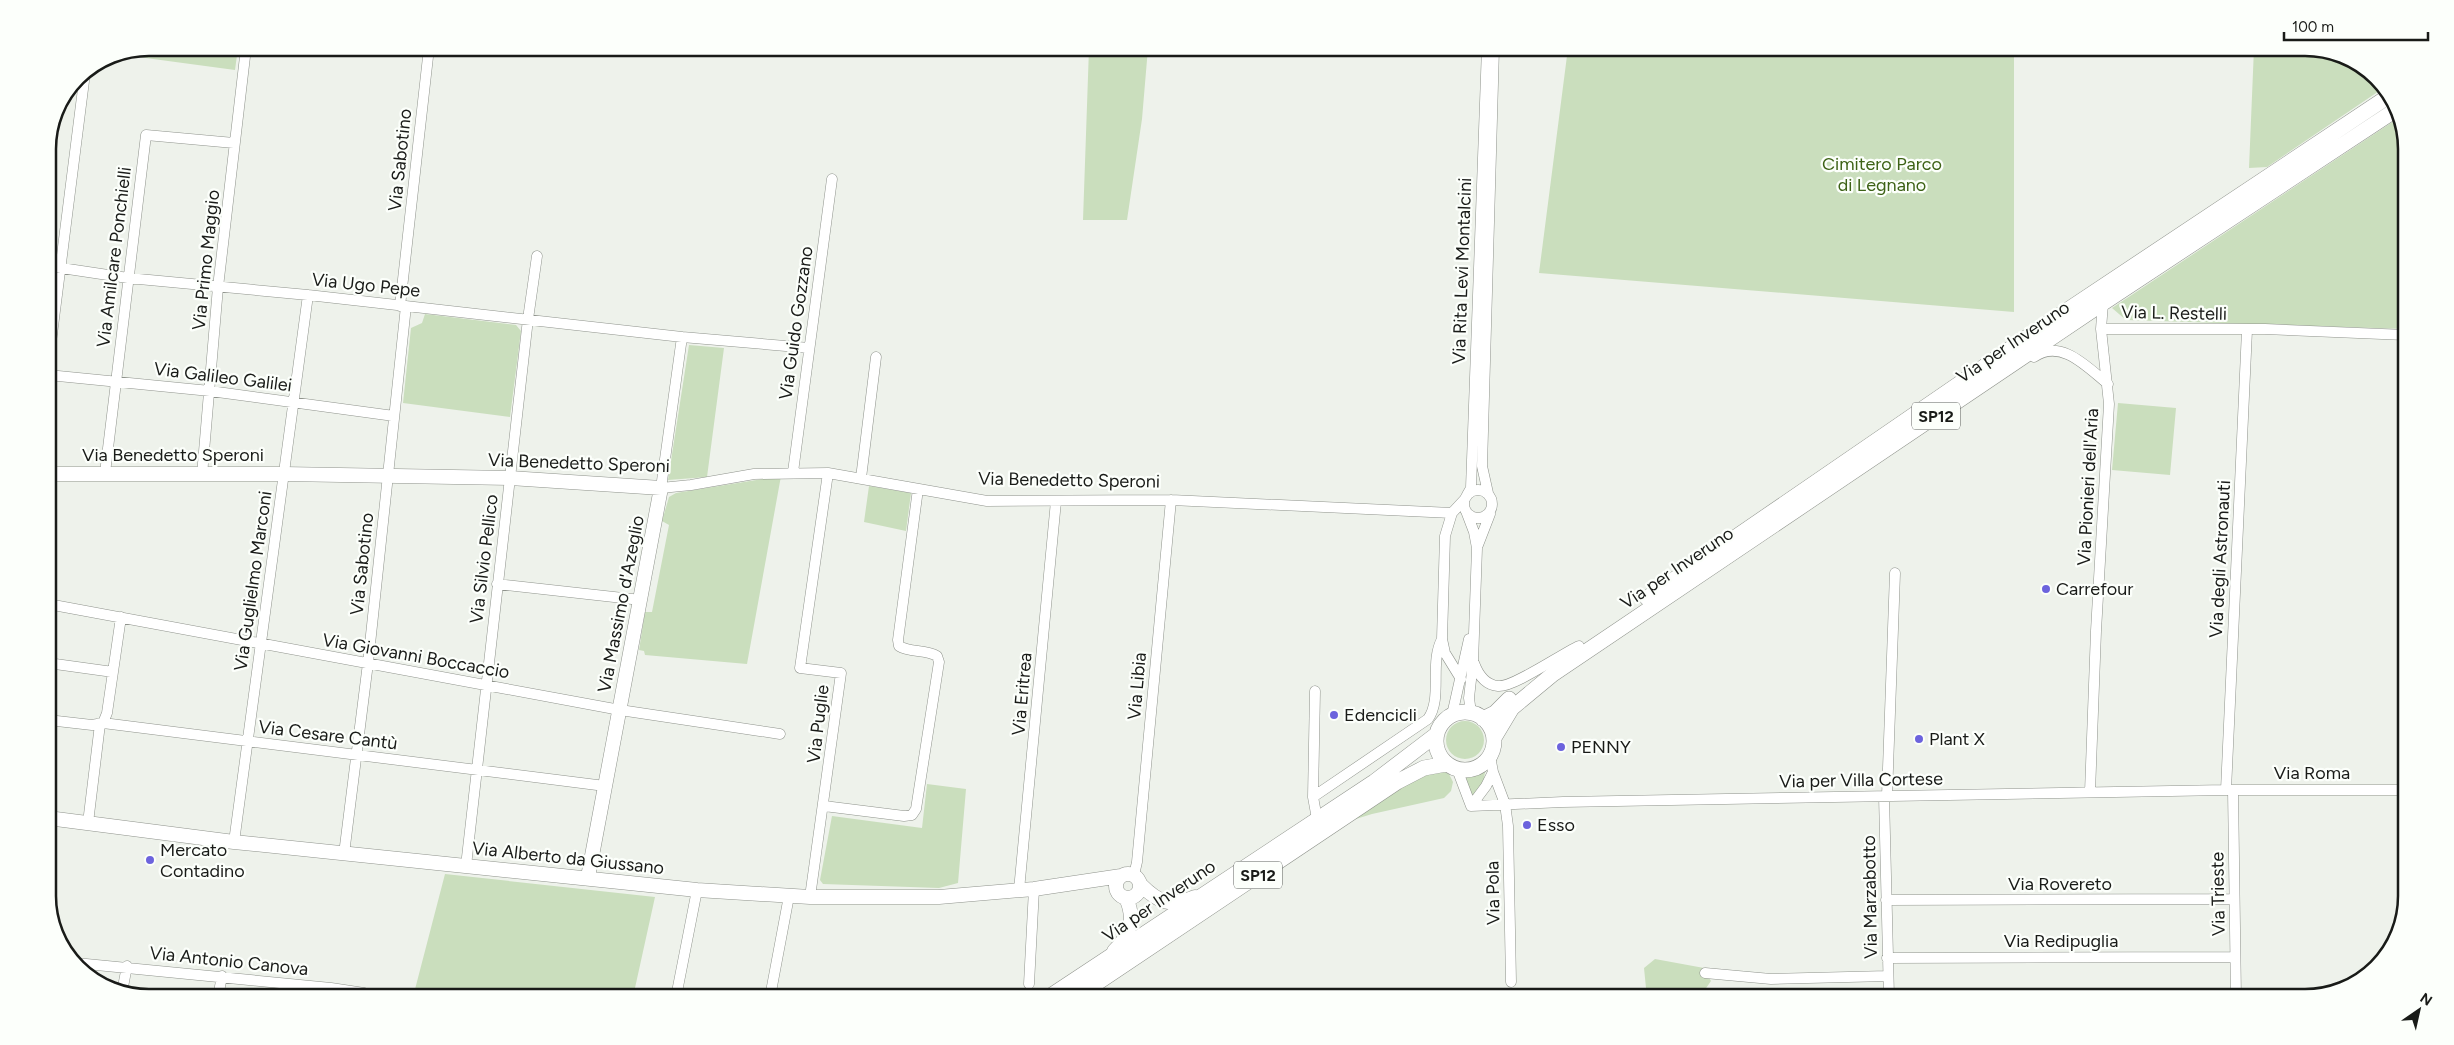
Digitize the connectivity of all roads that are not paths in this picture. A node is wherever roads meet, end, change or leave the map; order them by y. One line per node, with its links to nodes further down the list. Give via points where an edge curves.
1 (245, 56): 8 (street, Via Primo Maggio)
2 (427, 56): 18 (street, Via Sabotino)
3 (1487, 56): 45 (street, Via Rita Levi Montalcini, via 1471,488)
4 (1494, 56): 44 (street, Via Rita Levi Montalcini, via 1482,466)
5 (82, 86): 12 (street)
6 (2383, 100): 60 (main road, Via per Inveruno / SP12, via 1926,406)
7 (2390, 113): 17 (main road, Via per Inveruno / SP12)
8 (234, 143): 13 (street, Via Amilcare Ponchielli, via 146,134); 14 (street, Via Primo Maggio)
9 (832, 179): 24 (street, Via Guido Gozzano)
10 (538, 256): 19 (street, Via Silvio Pellico)
11 (56, 267): 12 (street, Via Ugo Pepe)
12 (60, 267): 13 (street, Via Ugo Pepe); 16 (street)
13 (128, 278): 14 (street, Via Ugo Pepe); 27 (street, Via Amilcare Ponchielli)
14 (218, 287): 15 (street, Via Ugo Pepe); 29 (street, Via Primo Maggio)
15 (308, 295): 18 (street, Via Ugo Pepe); 30 (street, Via Guglielmo Marconi)
16 (56, 300)
17 (2103, 303): 20 (street, Via Pionieri dell'Aria); 32 (main road, Via per Inveruno / SP12)
18 (403, 306): 19 (street, Via Ugo Pepe); 31 (street, Via Sabotino)
19 (528, 319): 23 (street, Via Ugo Pepe); 40 (street, Via Silvio Pellico)
20 (2101, 328): 21 (street, Via L. Restelli); 28 (street, Via Pionieri dell'Aria)
21 (2247, 330): 22 (street, Via L. Restelli); 84 (street, Via degli Astronauti)
22 (2398, 335)
23 (682, 337): 24 (street, Via Ugo Pepe); 42 (street, Via Massimo d'Azeglio)
24 (809, 348): 34 (street, Via Guido Gozzano)
25 (876, 357): 41 (street)
26 (56, 377): 27 (street, Via Galileo Galilei)
27 (115, 381): 29 (street, Via Galileo Galilei); 33 (street, Via Amilcare Ponchielli)
28 (2108, 384): 32 (street, via 2082,362 2051,349 2039,353 1908,439); 86 (street, Via Pionieri dell'Aria)
29 (210, 391): 30 (street, Via Galileo Galilei); 38 (street, Via Primo Maggio)
30 (295, 403): 31 (street, Via Galileo Galilei); 37 (street, Via Guglielmo Marconi)
31 (394, 416): 39 (street, Via Sabotino)
32 (1889, 448): 76 (main road, Via per Inveruno / SP12, via 1553,674 1512,708)
33 (104, 472): 36 (street, Via Benedetto Speroni); 38 (street, Via Benedetto Speroni)
34 (793, 472): 35 (street, Via Benedetto Speroni); 42 (street, Via Benedetto Speroni, via 754,474)
35 (828, 473): 41 (street, Via Benedetto Speroni); 90 (street, Via Puglie, via 800,668 841,673)
36 (56, 474)
37 (284, 474): 38 (street, Via Benedetto Speroni); 39 (street, Via Benedetto Speroni); 59 (street, Via Guglielmo Marconi)
38 (202, 475)
39 (387, 476): 40 (street, Via Benedetto Speroni); 62 (street, Via Sabotino)
40 (510, 478): 42 (street, Via Benedetto Speroni); 53 (street, Via Silvio Pellico)
41 (861, 478): 43 (street, Via Benedetto Speroni)
42 (662, 488): 54 (street, Via Massimo d'Azeglio)
43 (918, 489): 47 (street, Via Benedetto Speroni, via 986,501); 90 (street, via 898,640 903,649 932,653 939,662 916,809 912,815 904,816)
44 (1488, 493): 45 (street, via 1475,490); 50 (street, via 1493,505)
45 (1466, 497): 48 (street); 49 (street)
46 (1171, 500): 47 (street, Via Benedetto Speroni); 49 (street, Via Benedetto Speroni); 99 (street, Via Libia)
47 (1056, 501): 103 (street, Via Eritrea)
48 (1466, 511): 50 (street, via 1477,519); 51 (street)
49 (1452, 513): 58 (street, via 1445,536)
50 (1490, 514): 51 (street)
51 (1477, 548): 56 (street)
52 (1895, 572): 87 (street, Via Marzabotto)
53 (498, 584): 54 (street); 67 (street, Via Silvio Pellico)
54 (641, 600): 69 (street, Via Massimo d'Azeglio)
55 (56, 605): 57 (street, Via Giovanni Boccaccio)
56 (1474, 616): 61 (street); 65 (street)
57 (121, 617): 59 (street, Via Giovanni Boccaccio); 64 (street)
58 (1442, 639): 65 (street); 66 (street, via 1436,657)
59 (260, 645): 62 (street, Via Giovanni Boccaccio); 77 (street, Via Guglielmo Marconi)
60 (1579, 646): 61 (street, Via per Inveruno, via 1509,685 1489,683 1477,672); 71 (main road, Via per Inveruno / SP12, via 1495,712)
61 (1473, 662): 71 (street, via 1469,698)
62 (368, 663): 67 (street, Via Giovanni Boccaccio); 78 (street, Via Sabotino)
63 (56, 664): 64 (street)
64 (113, 672): 73 (street, via 107,713)
65 (1458, 675): 66 (street, via 1442,671); 70 (street)
66 (1435, 680): 88 (street, via 1434,710 1428,719)
67 (486, 685): 69 (street, Via Giovanni Boccaccio); 81 (street, Via Silvio Pellico)
68 (1315, 691): 88 (street)
69 (620, 710): 74 (street, Via Giovanni Boccaccio); 83 (street, Via Massimo d'Azeglio)
70 (1452, 715): 71 (main road); 75 (main road)
71 (1477, 716): 76 (main road, via 1488,724)
72 (56, 721): 73 (street, Via Cesare Cantù)
73 (101, 724): 77 (street, Via Cesare Cantù); 94 (street)
74 (780, 734)
75 (1437, 734): 80 (main road, via 1437,750); 93 (main road, Via per Inveruno / SP12, via 1374,782)
76 (1494, 738): 79 (main road)
77 (248, 742): 78 (street, Via Cesare Cantù); 95 (street, Via Guglielmo Marconi)
78 (356, 754): 81 (street, Via Cesare Cantù); 96 (street, Via Sabotino)
79 (1490, 756): 80 (main road, via 1476,768); 82 (street)
80 (1451, 766): 91 (street); 126 (main road, Via per Inveruno / SP12, via 1424,768 1397,782)
81 (477, 769): 83 (street, Via Cesare Cantù); 97 (street, Via Silvio Pellico)
82 (1493, 772): 89 (street); 91 (street)
83 (605, 786): 98 (street, Via Massimo d'Azeglio)
84 (2226, 790): 85 (street, Via Roma); 86 (street, Via per Villa Cortese); 108 (street, Via Trieste)
85 (2398, 790)
86 (2090, 792): 87 (street, Via per Villa Cortese)
87 (1885, 796): 89 (street, Via per Villa Cortese); 109 (street, Via Marzabotto)
88 (1313, 797): 93 (street)
89 (1505, 804): 91 (street, Via per Villa Cortese); 118 (street, Via Pola)
90 (824, 806): 107 (street, Via Puglie)
91 (1471, 806)
92 (56, 819): 94 (street, Via Alberto da Giussano)
93 (1316, 819): 104 (main road, Via per Inveruno / SP12)
94 (88, 823): 95 (street, Via Alberto da Giussano)
95 (234, 842): 96 (street, Via Alberto da Giussano)
96 (344, 854): 97 (street, Via Alberto da Giussano)
97 (466, 866): 98 (street, Via Alberto da Giussano)
98 (588, 877): 102 (street, Via Alberto da Giussano)
99 (1132, 879): 100 (street, Via Alberto da Giussano); 104 (street, via 1154,898 1163,901 1182,902); 105 (street, via 1116,882); 105 (street, via 1137,895)
100 (1086, 881): 101 (street, Via Alberto da Giussano); 105 (street, Via Alberto da Giussano)
101 (1034, 889): 103 (street, Via Alberto da Giussano); 119 (street)
102 (697, 890): 106 (street, Via Alberto da Giussano); 123 (street)
103 (1019, 890): 107 (street, Via Alberto da Giussano, via 939,897)
104 (1205, 892): 112 (main road, Via per Inveruno / SP12)
105 (1121, 895): 112 (street, via 1132,918 1131,928)
106 (789, 896): 107 (street, Via Alberto da Giussano); 124 (street)
107 (810, 897)
108 (2234, 899): 109 (street, Via Rovereto); 110 (street, Via Trieste)
109 (1886, 900): 111 (street, Via Marzabotto)
110 (2235, 957): 111 (street, Via Redipuglia); 128 (street, Via Trieste)
111 (1887, 958): 117 (street, Via Marzabotto)
112 (1102, 962): 125 (main road, Via per Inveruno / SP12)
113 (87, 964): 114 (street, Via Antonio Canova)
114 (126, 966): 116 (street, Via Antonio Canova); 120 (street)
115 (1705, 973): 117 (street, via 1772,979)
116 (222, 976): 121 (street); 122 (street, Via Antonio Canova)
117 (1888, 976): 127 (street, Via Marzabotto)
118 (1511, 982)
119 (1029, 984)
120 (123, 985)
121 (220, 989)
122 (305, 989)
123 (678, 989)
124 (772, 989)
125 (1062, 989)
126 (1089, 989)
127 (1888, 989)
128 (2236, 989)

